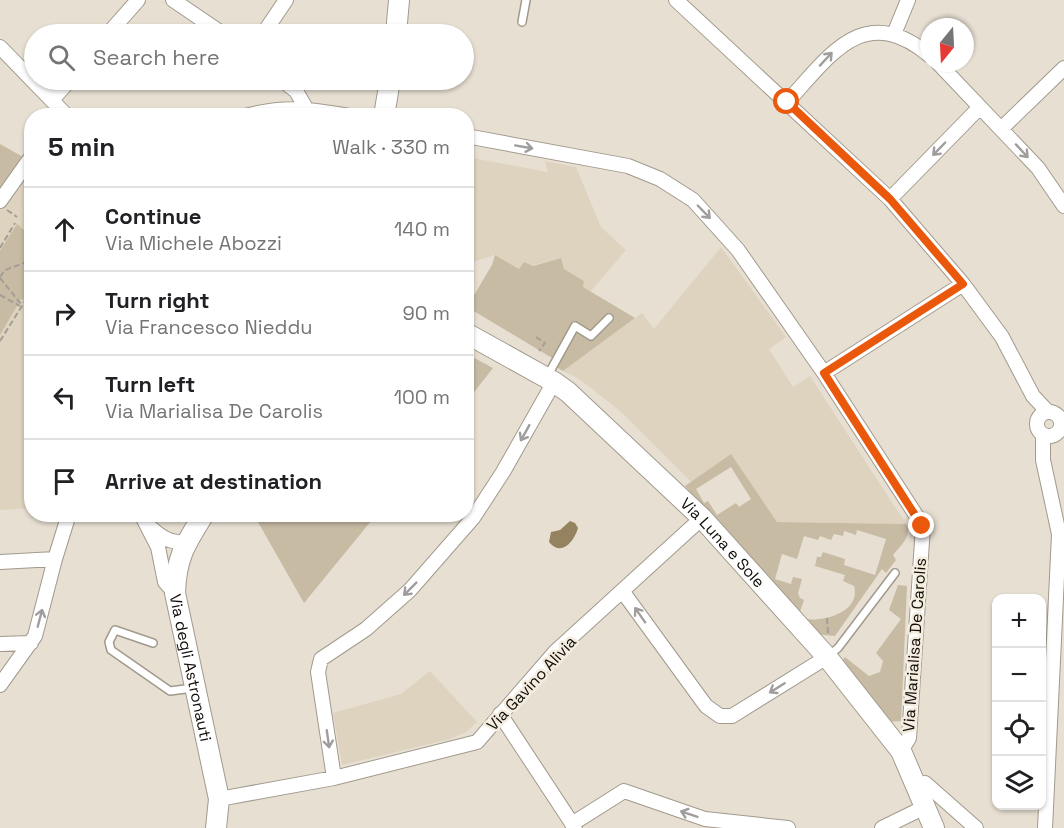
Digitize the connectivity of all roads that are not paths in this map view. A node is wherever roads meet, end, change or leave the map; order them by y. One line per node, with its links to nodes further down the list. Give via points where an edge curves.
1 (138, 0): 9 (street)
2 (173, 0): 10 (street)
3 (286, 0): 11 (street)
4 (399, 0): 12 (street)
5 (526, 0): 8 (lane)
6 (676, 0): 24 (street)
7 (908, 0): 13 (street)
8 (522, 22)
9 (117, 24)
10 (208, 24)
11 (270, 24)
12 (397, 24)
13 (894, 34): 15 (street); 24 (street, one-way to 13, via 837,47 873,33)
14 (0, 47): 17 (street)
15 (920, 48)
16 (1064, 68): 30 (street)
17 (24, 71)
18 (947, 72): 25 (street)
19 (42, 90): 23 (street)
20 (61, 90): 23 (street)
21 (295, 90): 28 (street)
22 (388, 90): 29 (street)
23 (52, 100): 26 (street)
24 (787, 102): 33 (street)
25 (980, 107): 30 (street); 33 (street, one-way to 33)
26 (59, 108)
27 (272, 108): 28 (street)
28 (306, 108)
29 (385, 108)
30 (1001, 129): 35 (street, one-way to 35, via 1038,168)
31 (474, 137): 39 (street, Via Marialisa De Carolis, one-way to 39, via 628,166 660,179 693,200 738,250)
32 (24, 167): 34 (street)
33 (890, 199): 36 (street)
34 (0, 201)
35 (1064, 206)
36 (963, 284): 39 (street); 41 (street, via 1002,338)
37 (609, 318): 40 (lane, via 591,336 575,326)
38 (474, 337): 40 (street, Via Luna e Sole)
39 (824, 373): 64 (street, Via Marialisa De Carolis, via 922,526 909,738)
40 (550, 380): 43 (street, one-way to 43, via 503,472); 44 (street, Via Luna e Sole, via 568,392)
41 (1043, 415): 42 (street, via 1056,415); 42 (street, via 1038,430)
42 (1057, 430): 60 (street, via 1043,460 1059,534)
43 (474, 516)
44 (702, 518): 55 (street, Via Gavino Alivia); 59 (street, Via Luna e Sole)
45 (67, 522): 51 (street)
46 (145, 522): 54 (street, via 158,548 165,582)
47 (146, 522): 50 (street, via 162,539)
48 (199, 522): 50 (street, Via degli Astronauti)
49 (470, 522): 65 (street, one-way to 65, via 410,590 366,629 321,659 318,672)
50 (186, 543): 54 (street, Via degli Astronauti, via 178,562)
51 (55, 559): 52 (street); 56 (street, one-way to 51)
52 (0, 562)
53 (896, 573): 59 (lane)
54 (175, 592): 62 (street, Via degli Astronauti)
55 (623, 592): 59 (street, one-way to 55, via 732,716 720,716 706,706); 63 (street, Via Gavino Alivia, via 555,652)
56 (31, 643): 58 (street); 61 (street)
57 (153, 643): 62 (lane, via 115,630 109,642 111,650 170,692)
58 (0, 644)
59 (827, 657): 64 (street, Via Luna e Sole)
60 (1058, 683): 75 (street)
61 (0, 685)
62 (196, 687): 67 (street, Via degli Astronauti)
63 (500, 714): 65 (street, Via Gavino Alivia, via 477,742); 69 (street)
64 (901, 751): 66 (street, Via Luna e Sole)
65 (334, 778): 67 (street, Via Gavino Alivia)
66 (916, 786): 68 (street, Via Luna e Sole); 74 (street, via 925,783)
67 (219, 799): 70 (street, Via degli Astronauti)
68 (925, 807): 72 (street); 73 (street, Via Luna e Sole)
69 (574, 826): 71 (street, one-way to 69, via 705,819 624,791)
70 (216, 828)
71 (788, 828)
72 (882, 828)
73 (934, 828)
74 (976, 828)
75 (1046, 828)

